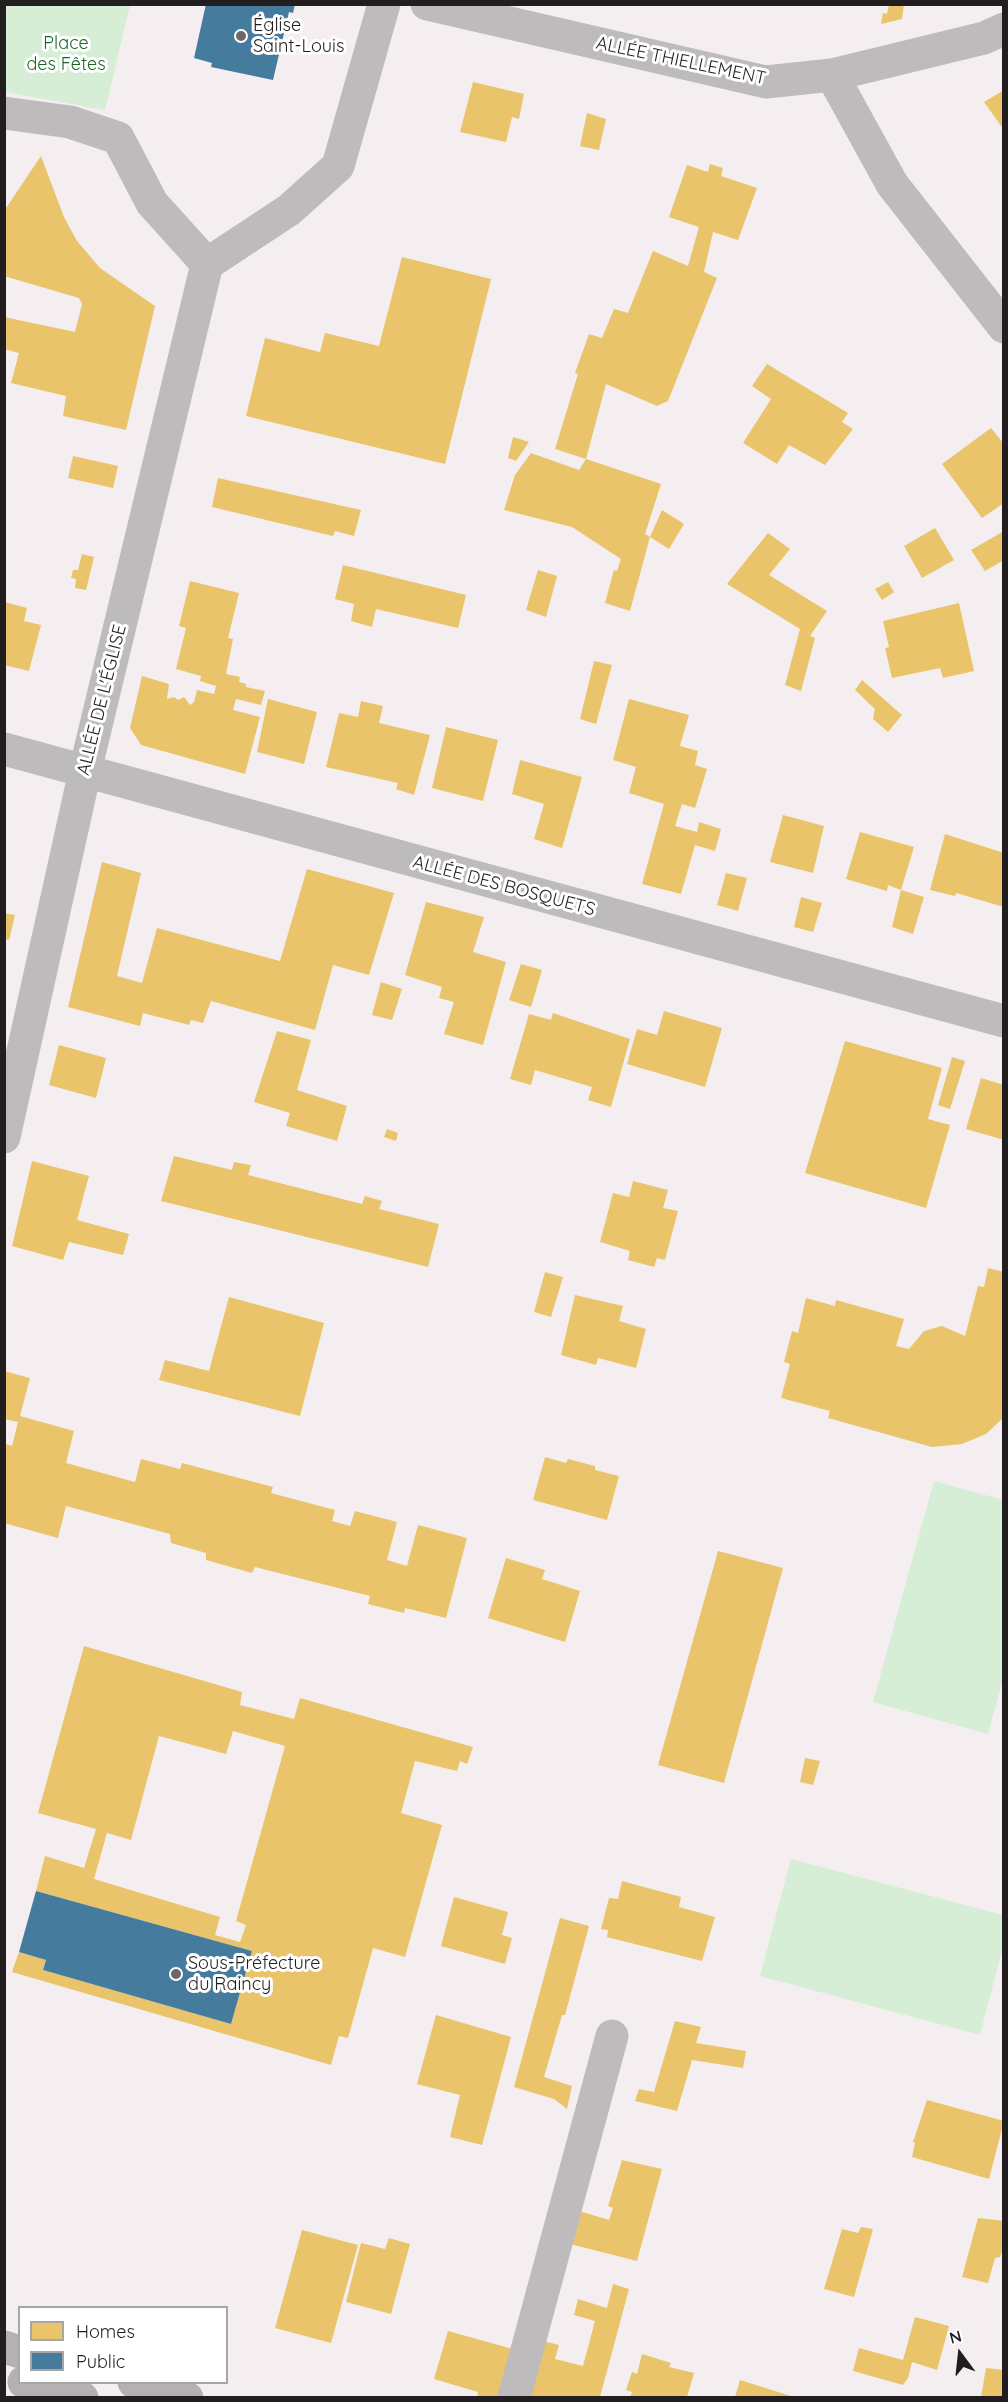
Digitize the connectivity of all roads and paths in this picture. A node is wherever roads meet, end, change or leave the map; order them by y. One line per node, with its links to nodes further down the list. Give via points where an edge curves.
1 (384, 4): 6 (street, via 338,166 289,210)
2 (427, 4): 4 (street, ALLÉE THIELLEMENT, via 766,82)
3 (1004, 29): 4 (street, ALLÉE THIELLEMENT, via 984,38)
4 (832, 75): 7 (street, via 892,184)
5 (4, 113): 6 (street, via 70,122 118,138 152,204)
6 (207, 264): 9 (street, ALLÉE DE L'ÉGLISE)
7 (1004, 327)
8 (4, 749): 9 (street, ALLÉE DES BOSQUETS)
9 (85, 771): 10 (street, ALLÉE DES BOSQUETS); 11 (street, ALLÉE DE L'ÉGLISE)
10 (1004, 1021)
11 (4, 1137)
12 (612, 2036): 17 (street)
13 (32, 2384): 15 (main road)
14 (141, 2384): 16 (main road)
15 (82, 2397)
16 (187, 2397)
17 (514, 2397)

